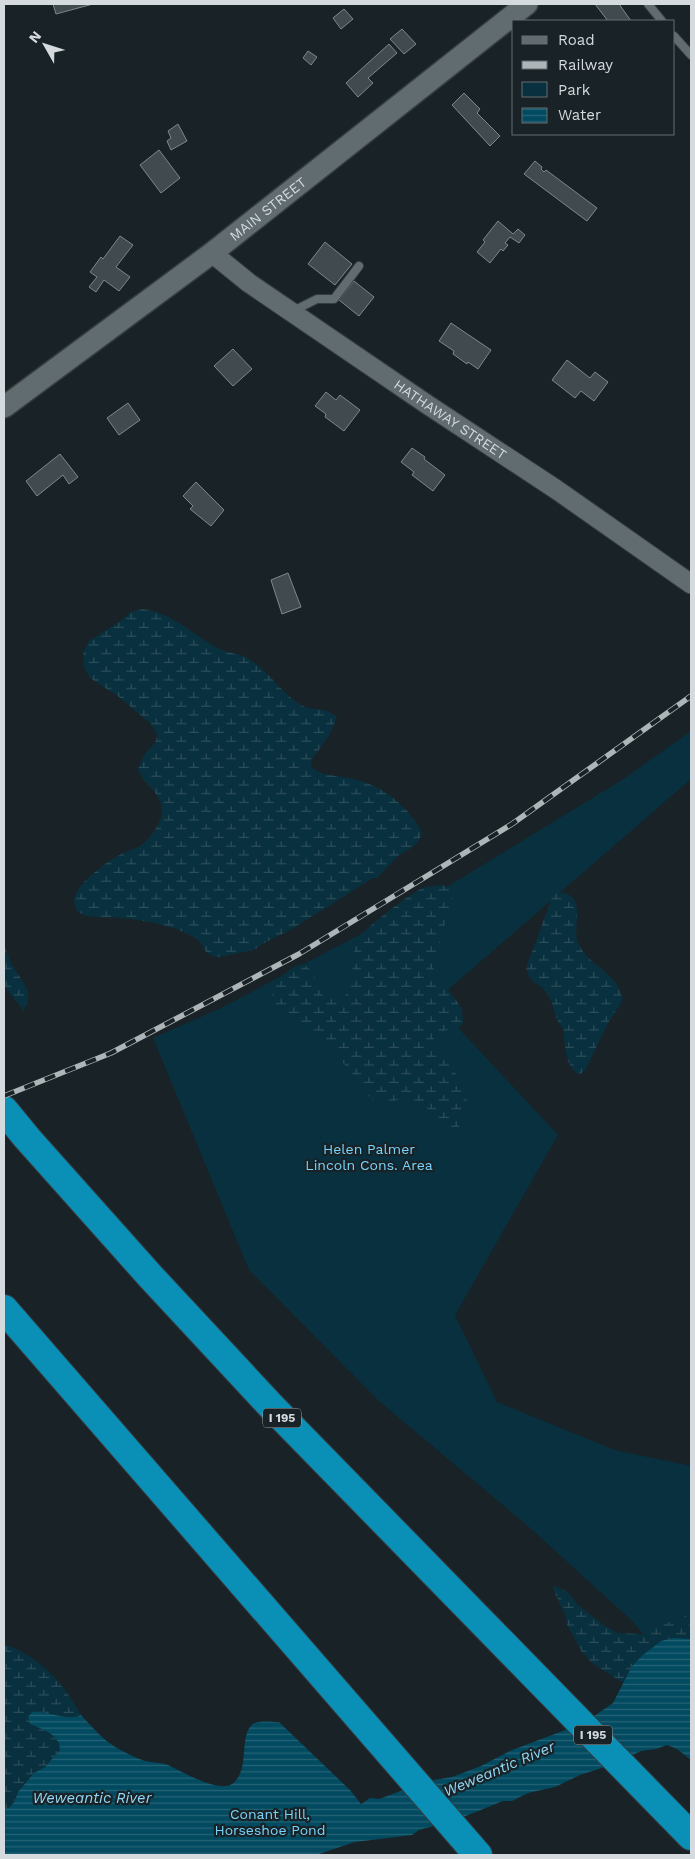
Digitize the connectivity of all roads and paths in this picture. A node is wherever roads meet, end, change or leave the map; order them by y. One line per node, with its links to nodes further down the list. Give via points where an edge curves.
1 (527, 4): 6 (main road, MAIN STREET)
2 (648, 4): 3 (lane)
3 (661, 20)
4 (675, 37): 5 (lane)
5 (691, 55)
6 (212, 254): 8 (street, HATHAWAY STREET); 9 (main road, MAIN STREET)
7 (359, 266): 8 (lane, via 334,299 317,299)
8 (292, 312): 10 (street, HATHAWAY STREET, via 558,490)
9 (4, 407)
10 (691, 584)
11 (4, 1110): 13 (highway, I 195, via 151,1277 271,1406)
12 (4, 1309): 14 (highway)
13 (691, 1836)
14 (474, 1850)

